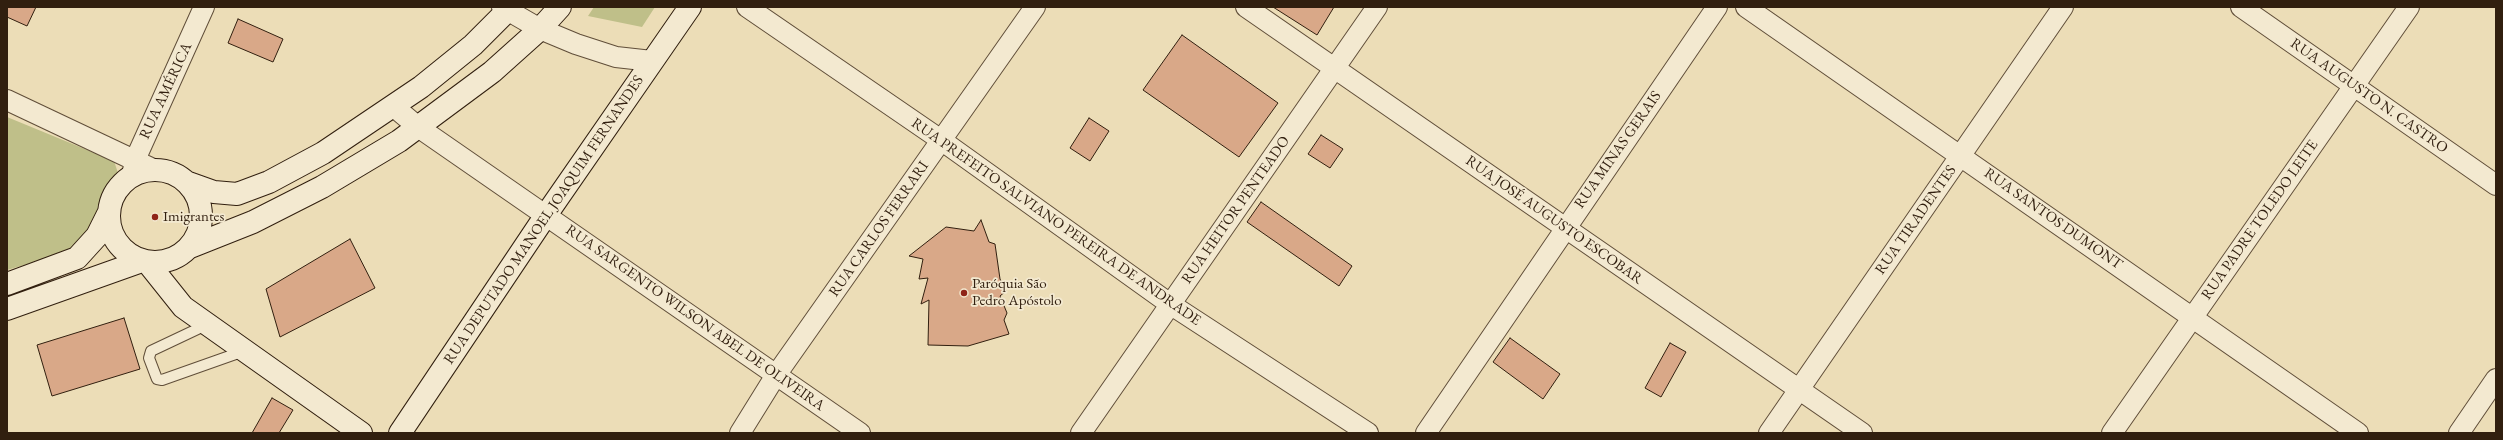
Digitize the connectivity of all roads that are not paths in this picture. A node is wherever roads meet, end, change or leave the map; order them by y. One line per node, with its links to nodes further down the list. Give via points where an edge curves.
1 (204, 7): 23 (street, RUA AMÉRICA)
2 (560, 7): 14 (main road)
3 (690, 7): 15 (main road, RUA DEPUTADO MANOEL JOAQUIM FERNANDES)
4 (747, 7): 21 (street, RUA PREFEITO SALVIANO PEREIRA DE ANDRADE)
5 (1035, 7): 21 (street, RUA CARLOS FERRARI)
6 (1246, 7): 16 (street, RUA JOSÉ AUGUSTO ESCOBAR)
7 (1377, 7): 16 (street, RUA HEITOR PENTEADO)
8 (1716, 7): 28 (street, RUA MINAS GERAIS)
9 (1746, 7): 22 (street, RUA SANTOS DUMONT)
10 (2063, 7): 22 (street, RUA TIRADENTES)
11 (2241, 7): 17 (street, RUA AUGUSTO N. CASTRO)
12 (2409, 7): 17 (street, RUA PADRE TOLEDO LEITE)
13 (507, 8): 14 (street); 19 (main road, via 474,45)
14 (540, 29): 15 (street, via 616,57); 20 (main road, via 492,72)
15 (652, 61): 27 (main road, RUA DEPUTADO MANOEL JOAQUIM FERNANDES)
16 (1335, 68): 28 (street, RUA JOSÉ AUGUSTO ESCOBAR); 32 (street, RUA HEITOR PENTEADO)
17 (2354, 85): 25 (street, RUA AUGUSTO N. CASTRO); 34 (street, RUA PADRE TOLEDO LEITE)
18 (7, 100): 23 (street)
19 (393, 106): 20 (street, RUA SARGENTO WILSON ABEL DE OLIVEIRA); 24 (main road, via 323,153 238,194 214,192)
20 (418, 127): 27 (street, RUA SARGENTO WILSON ABEL DE OLIVEIRA); 29 (main road, via 322,187 253,222)
21 (941, 140): 32 (street, RUA PREFEITO SALVIANO PEREIRA DE ANDRADE); 37 (street, RUA CARLOS FERRARI)
22 (1961, 155): 34 (street, RUA SANTOS DUMONT); 39 (street, RUA TIRADENTES)
23 (140, 168): 24 (main road, via 170,172); 26 (main road, via 116,192)
24 (186, 182): 29 (main road, via 195,193 201,214 198,235)
25 (2496, 184)
26 (109, 212): 30 (main road, via 110,228 117,242 128,254); 31 (main road, via 97,236 77,258)
27 (546, 215): 37 (street, RUA SARGENTO WILSON ABEL DE OLIVEIRA); 41 (main road, RUA DEPUTADO MANOEL JOAQUIM FERNANDES)
28 (1565, 227): 39 (street, RUA JOSÉ AUGUSTO ESCOBAR); 46 (street, RUA MINAS GERAIS)
29 (190, 247): 30 (main road, via 166,262)
30 (145, 262): 33 (main road); 35 (main road, via 183,307)
31 (7, 284)
32 (1170, 304): 44 (street, RUA HEITOR PENTEADO); 45 (street, RUA PREFEITO SALVIANO PEREIRA DE ANDRADE)
33 (7, 309)
34 (2193, 317): 49 (street, RUA PADRE TOLEDO LEITE); 50 (street, RUA SANTOS DUMONT)
35 (206, 325): 36 (main road); 36 (lane, via 151,351 149,358 157,379 162,380)
36 (244, 351): 40 (main road)
37 (776, 375): 42 (street, RUA CARLOS FERRARI); 43 (street, RUA SARGENTO WILSON ABEL DE OLIVEIRA)
38 (2496, 379): 51 (street)
39 (1798, 390): 47 (street, RUA TIRADENTES); 48 (street, RUA JOSÉ AUGUSTO ESCOBAR)
40 (361, 433)
41 (400, 433)
42 (740, 433)
43 (860, 433)
44 (1081, 433)
45 (1368, 433)
46 (1426, 433)
47 (1769, 433)
48 (1862, 433)
49 (2112, 433)
50 (2358, 433)
51 (2458, 433)

